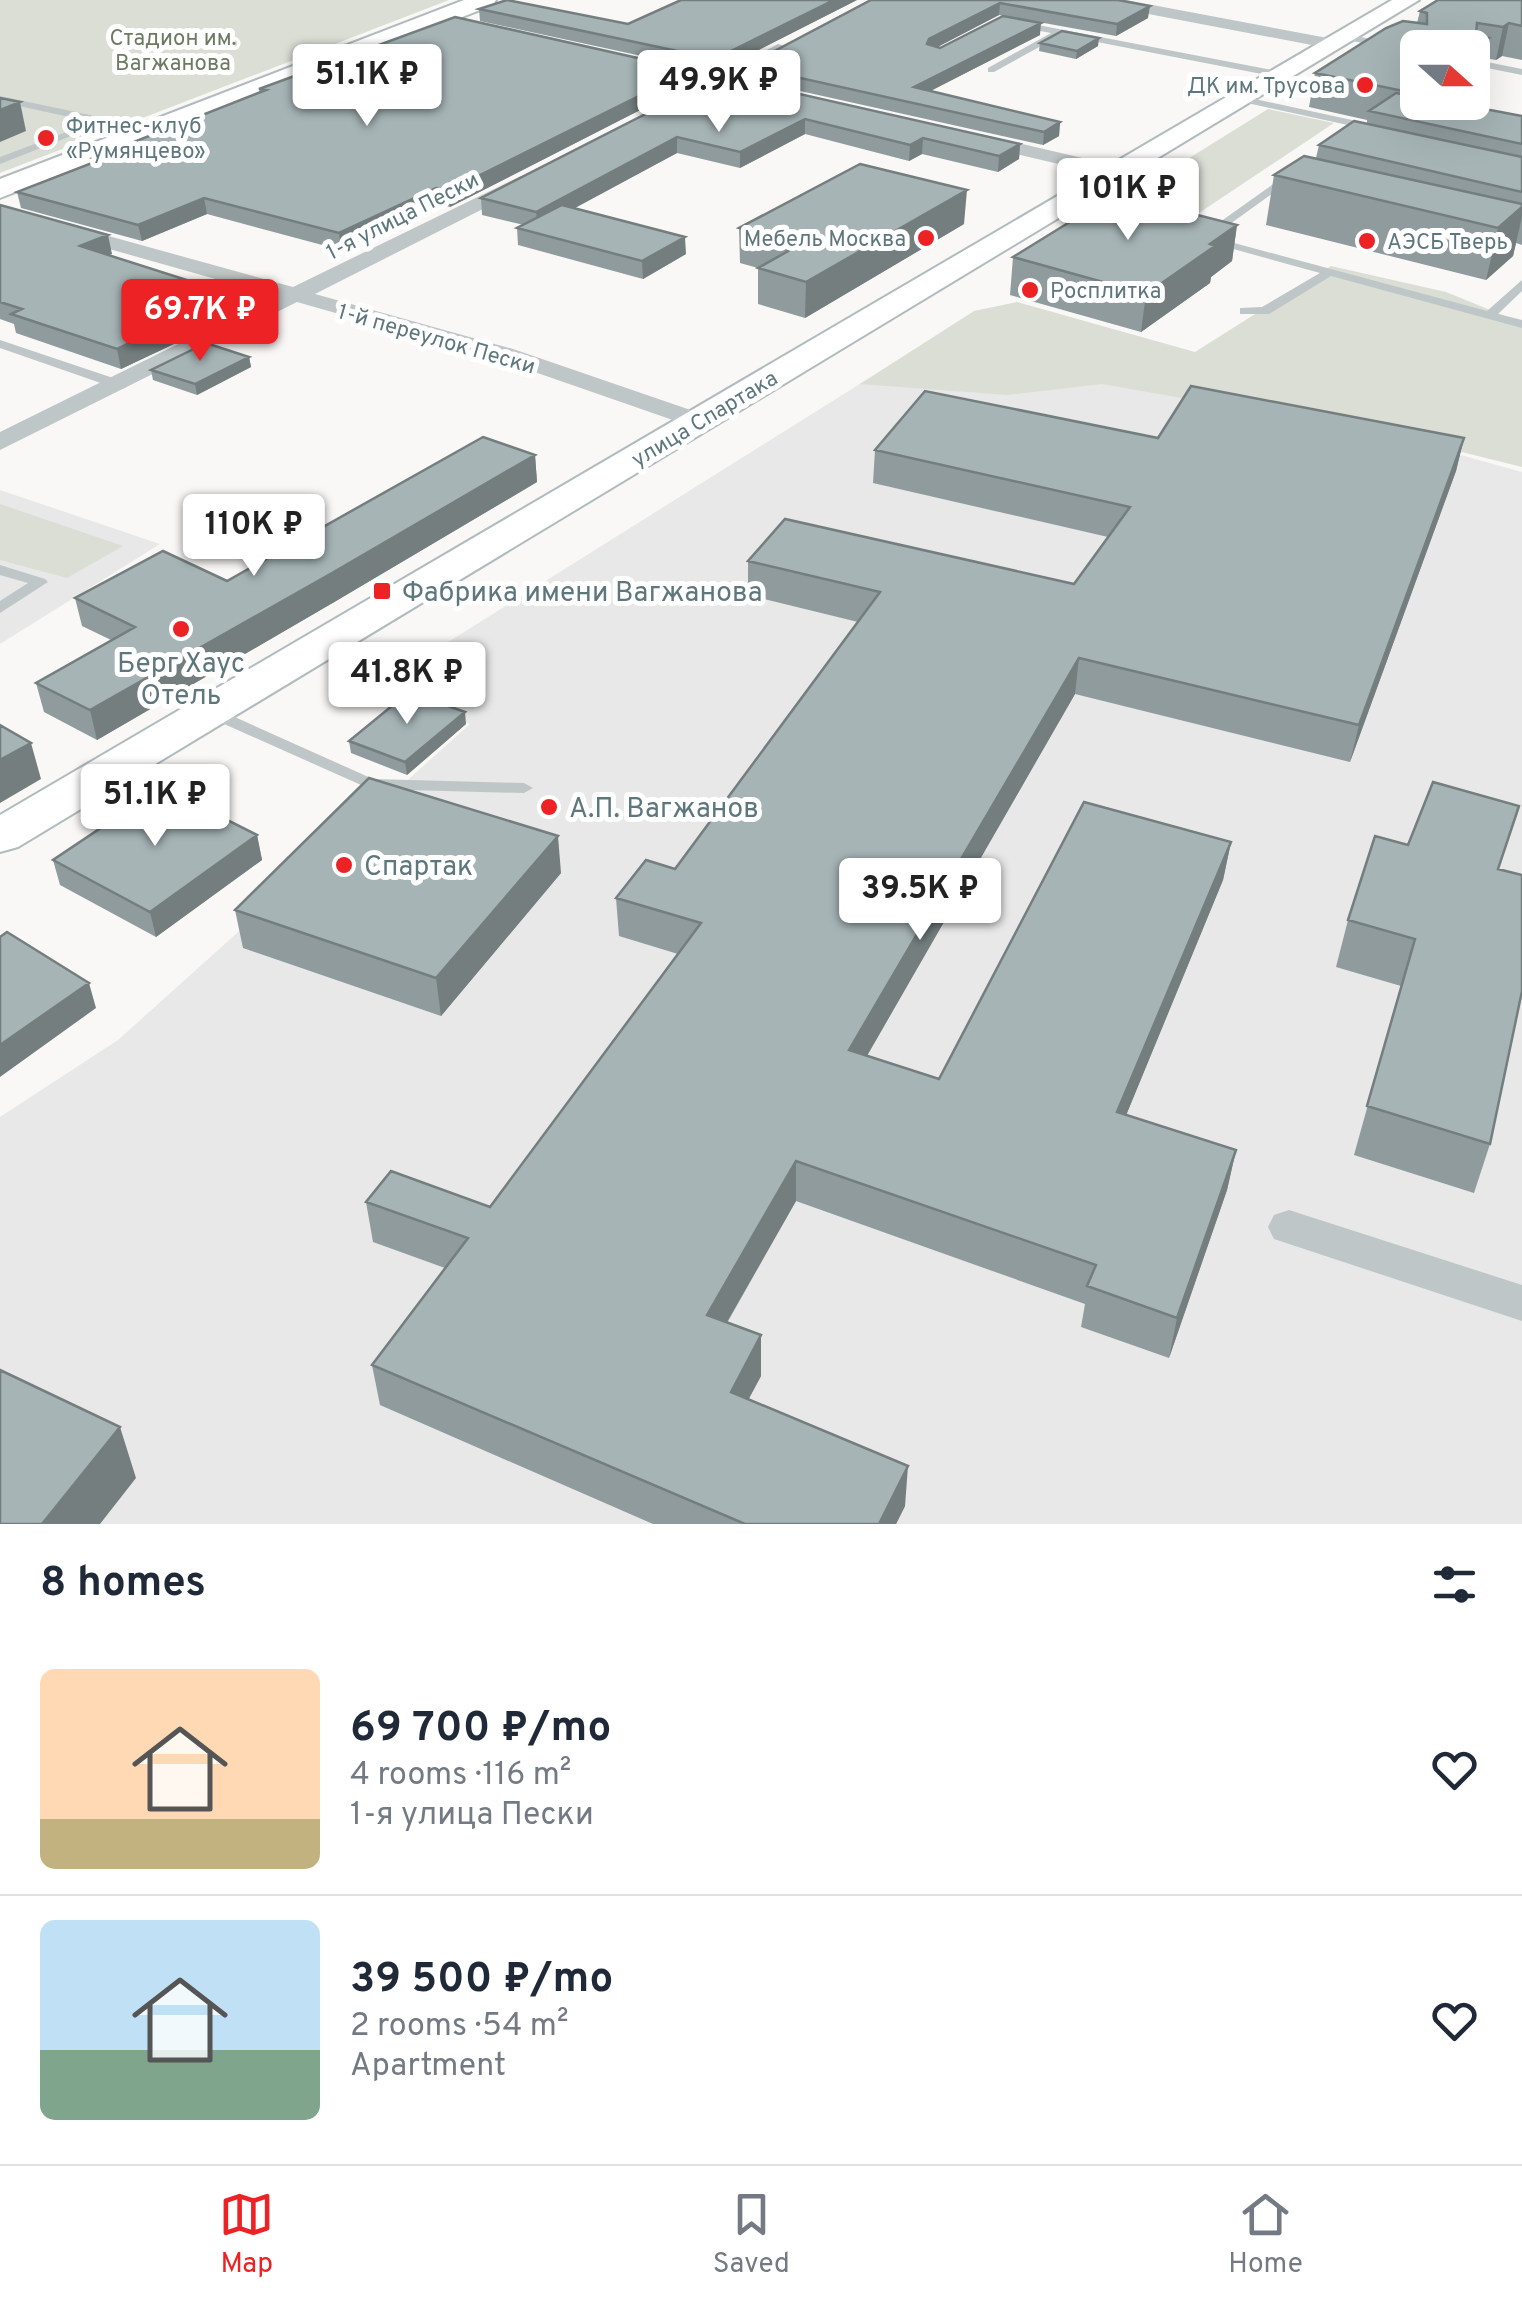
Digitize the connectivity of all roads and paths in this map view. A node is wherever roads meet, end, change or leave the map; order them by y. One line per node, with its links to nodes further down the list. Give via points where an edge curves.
1 (485, 0): 4 (main road)
2 (1101, 0): 9 (street)
3 (1401, 1): 9 (main road, улица Спартака)
4 (439, 18): 6 (street); 29 (main road)
5 (1001, 21): 7 (lane)
6 (476, 26)
7 (1060, 32): 12 (lane); 15 (lane)
8 (807, 36): 16 (street)
9 (1339, 41): 10 (lane); 15 (main road, улица Спартака)
10 (1400, 49)
11 (1490, 66): 14 (lane)
12 (992, 70)
13 (683, 72): 16 (street)
14 (1522, 72)
15 (1282, 75): 19 (main road, улица Спартака)
16 (720, 80): 17 (street); 20 (street)
17 (759, 90)
18 (0, 98): 25 (lane, via 104,121)
19 (1241, 99): 21 (lane); 27 (main road, улица Спартака)
20 (667, 108)
21 (1364, 126): 22 (lane); 24 (lane)
22 (1380, 129)
23 (954, 134): 27 (street)
24 (1346, 139)
25 (0, 162)
26 (543, 171): 39 (street, 1-я улица Пески)
27 (1118, 172): 32 (main road, улица Спартака)
28 (1296, 173): 30 (lane)
29 (0, 190)
30 (1270, 190): 31 (lane); 36 (lane)
31 (1289, 195)
32 (1066, 203): 34 (lane); 45 (main road, улица Спартака)
33 (0, 212): 39 (street, 1-й переулок Пески)
34 (1134, 220)
35 (1187, 233): 36 (lane)
36 (1204, 238): 37 (lane)
37 (1328, 273): 40 (lane, via 1265,311); 41 (lane)
38 (1522, 284): 41 (lane)
39 (295, 298): 44 (street, 1-я улица Пески); 45 (street, 1-й переулок Пески, via 505,354)
40 (1244, 311)
41 (1490, 315): 42 (lane)
42 (1522, 324)
43 (0, 344): 44 (lane)
44 (120, 385): 46 (street, 1-я улица Пески)
45 (699, 421): 49 (main road, улица Спартака)
46 (0, 442)
47 (0, 570): 48 (lane, via 40,582)
48 (0, 608)
49 (210, 712): 50 (lane, via 363,789); 51 (main road, улица Спартака)
50 (524, 788)
51 (0, 836)
52 (1289, 1227): 53 (street)
53 (1522, 1302)

